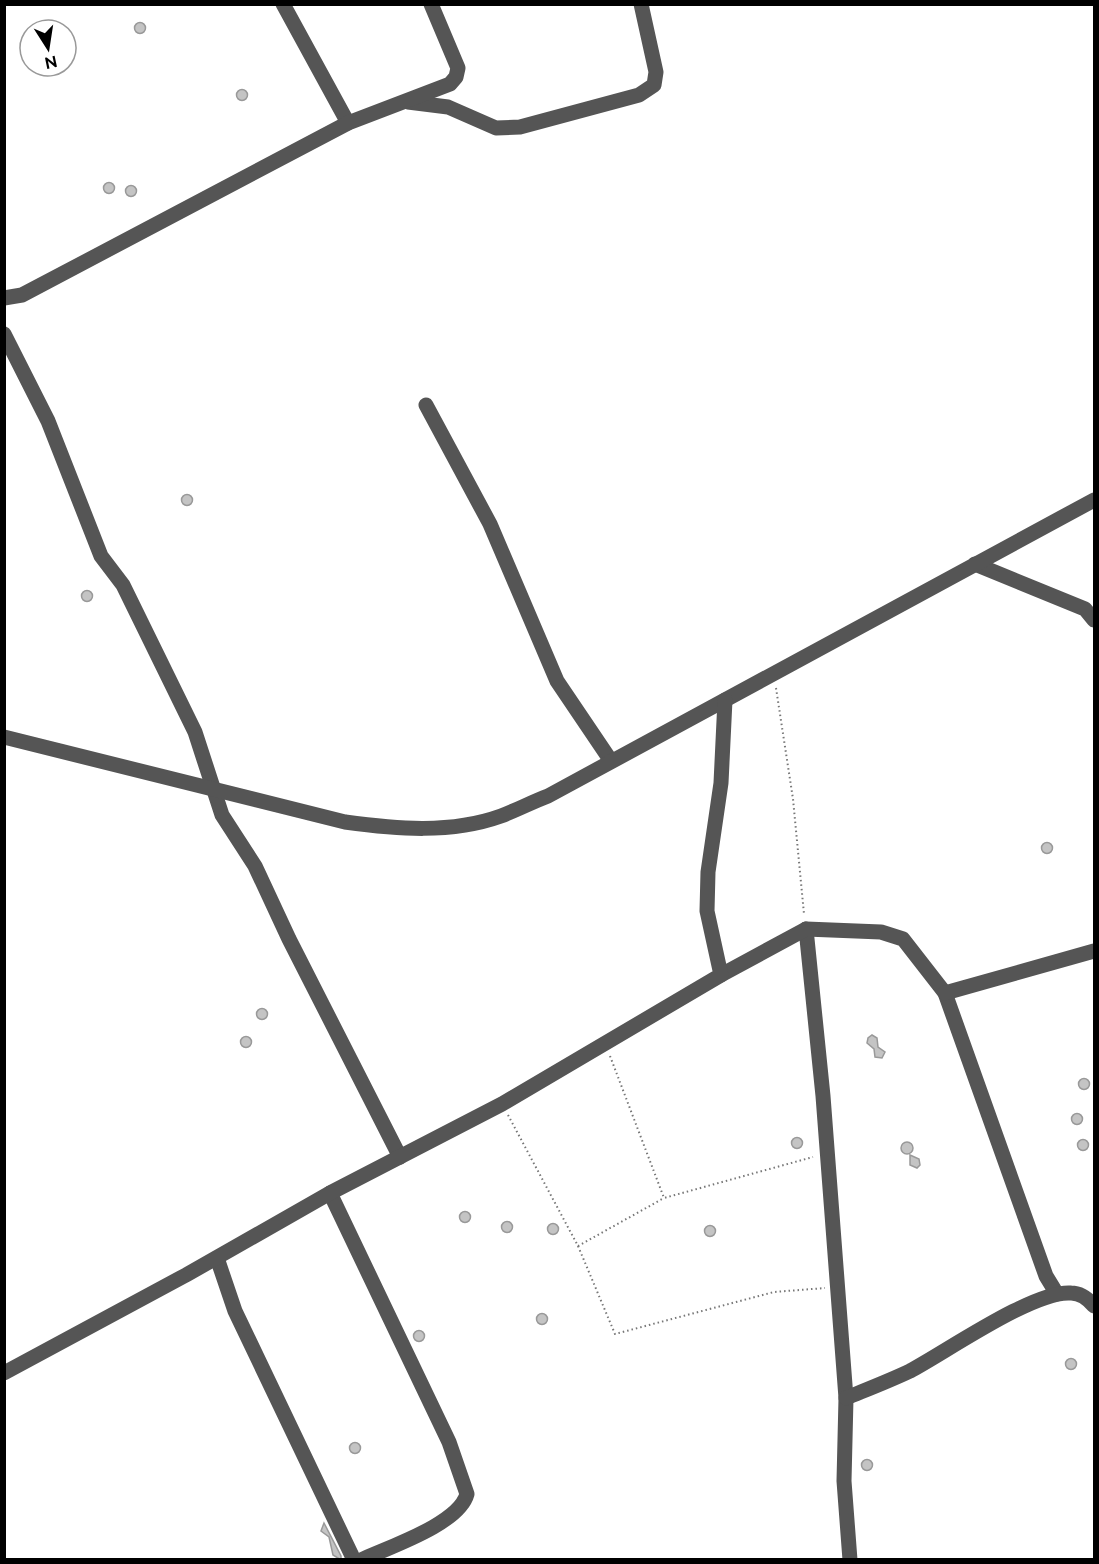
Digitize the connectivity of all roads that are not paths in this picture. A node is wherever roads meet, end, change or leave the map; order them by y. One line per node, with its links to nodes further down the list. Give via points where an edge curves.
1 (283, 4): 5 (street)
2 (431, 4): 4 (street, via 453,53 458,68 456,77 450,84)
3 (641, 4): 4 (street, via 656,72 654,85 639,95 506,128 496,128 448,107)
4 (405, 101): 5 (street)
5 (348, 123): 6 (street, via 22,296)
6 (4, 298)
7 (4, 334): 15 (street, via 48,421 102,556 123,585 195,732)
8 (426, 405): 14 (street, via 490,524 557,681)
9 (1095, 500): 10 (street)
10 (975, 564): 11 (street, via 1085,609); 12 (street)
11 (1095, 620)
12 (725, 700): 14 (street); 18 (street, via 721,783 708,872 707,911)
13 (4, 738): 15 (street)
14 (611, 761): 15 (street, via 548,796 499,816 444,828 391,828 345,822)
15 (212, 789): 20 (street, via 222,815 261,877)
16 (806, 929): 18 (street); 19 (street, via 881,932 903,939); 26 (street)
17 (1095, 951): 19 (street)
18 (721, 975): 20 (street, via 502,1104)
19 (945, 993): 23 (street, via 1046,1276)
20 (400, 1157): 21 (street)
21 (330, 1193): 22 (street); 28 (street, via 449,1442 467,1494 452,1516)
22 (217, 1258): 25 (street); 27 (street, via 235,1311)
23 (1057, 1294): 24 (street, via 1073,1293); 26 (street, via 1010,1315 909,1371)
24 (1095, 1306)
25 (4, 1373)
26 (846, 1398): 29 (street, via 844,1481)
27 (354, 1560)
28 (361, 1560)
29 (850, 1560)

